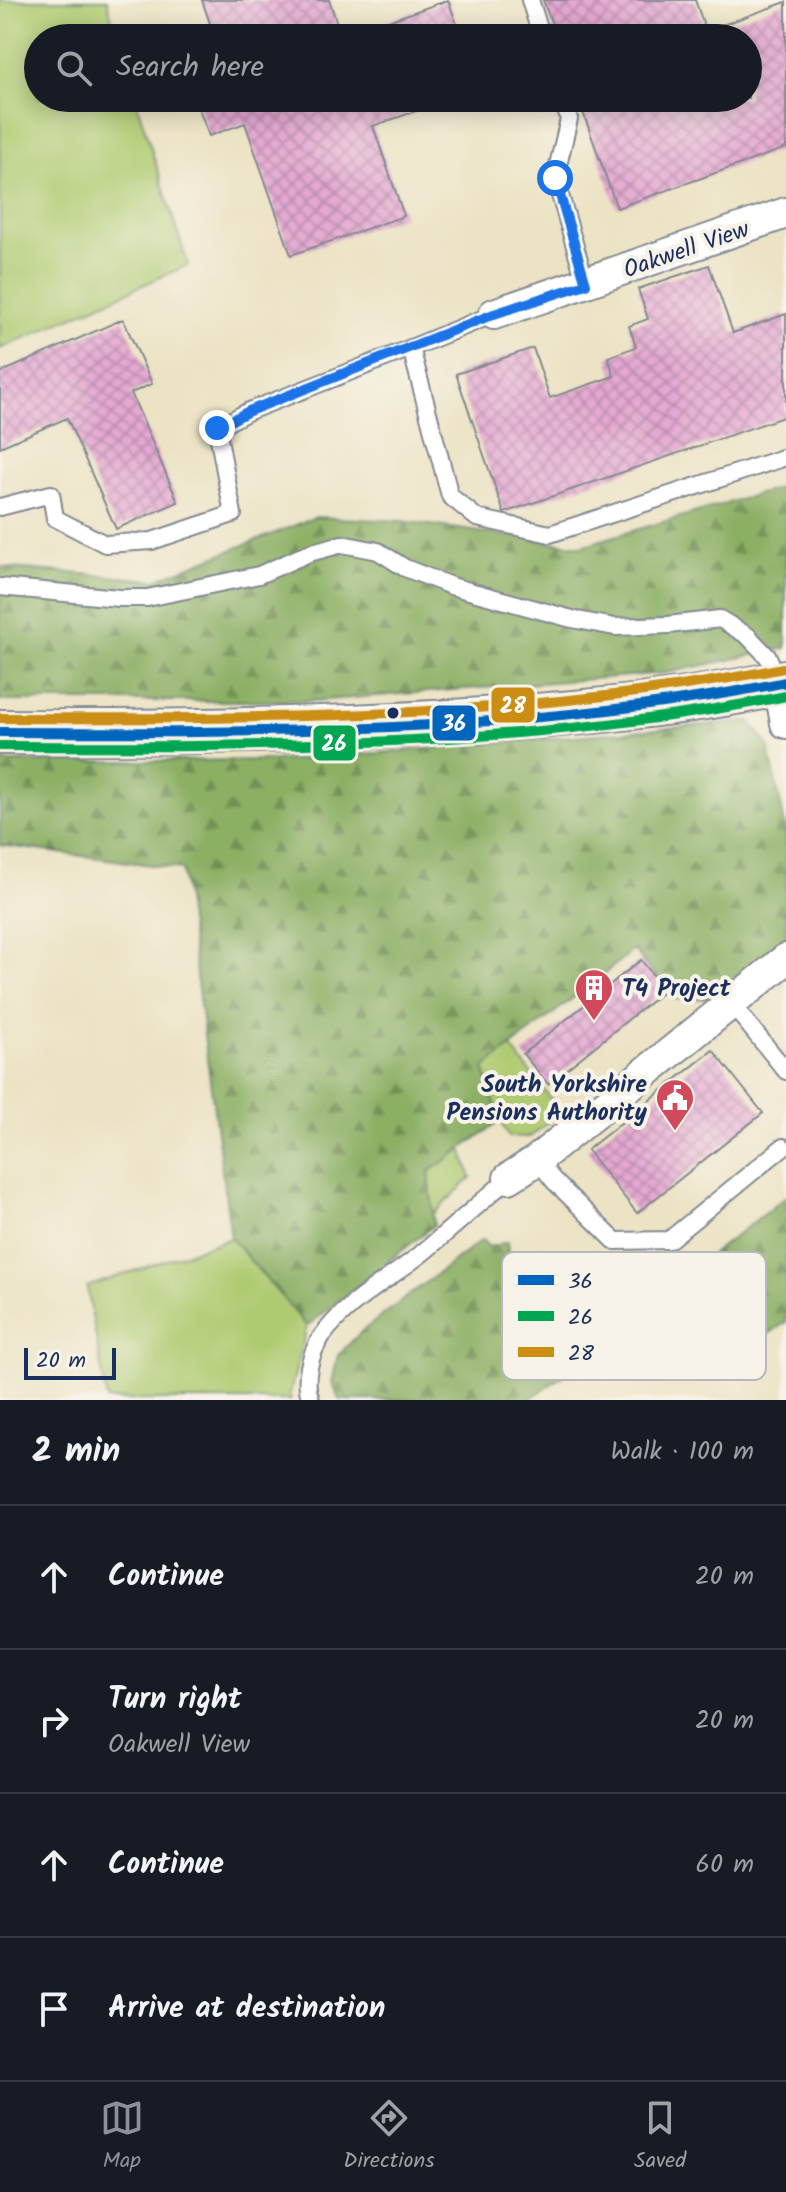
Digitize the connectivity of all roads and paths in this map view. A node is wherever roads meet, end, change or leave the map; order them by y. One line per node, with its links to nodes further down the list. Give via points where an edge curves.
1 (530, 0): 2 (lane)
2 (538, 24)
3 (567, 112): 5 (lane, via 555,178)
4 (786, 213): 5 (street, Oakwell View)
5 (586, 284): 6 (street, Oakwell View)
6 (494, 314): 7 (lane)
7 (411, 348): 8 (lane, via 450,496 477,518 550,534); 9 (lane, via 217,428 233,514 152,541 105,544 55,518 51,494)
8 (786, 457)
9 (0, 507)
10 (0, 587): 11 (lane, via 147,598 259,575 342,544 378,551 451,586 572,619 615,627 720,619 748,636 768,657)
11 (784, 696): 12 (highway, via 451,722 141,733)
12 (0, 732)
13 (786, 959): 14 (street)
14 (731, 1003): 15 (lane); 17 (street)
15 (786, 1071)
16 (783, 1147): 17 (lane, via 669,1240 615,1241)
17 (537, 1160): 18 (street)
18 (509, 1178): 19 (lane, via 339,1316 320,1339 309,1365)
19 (311, 1400)

